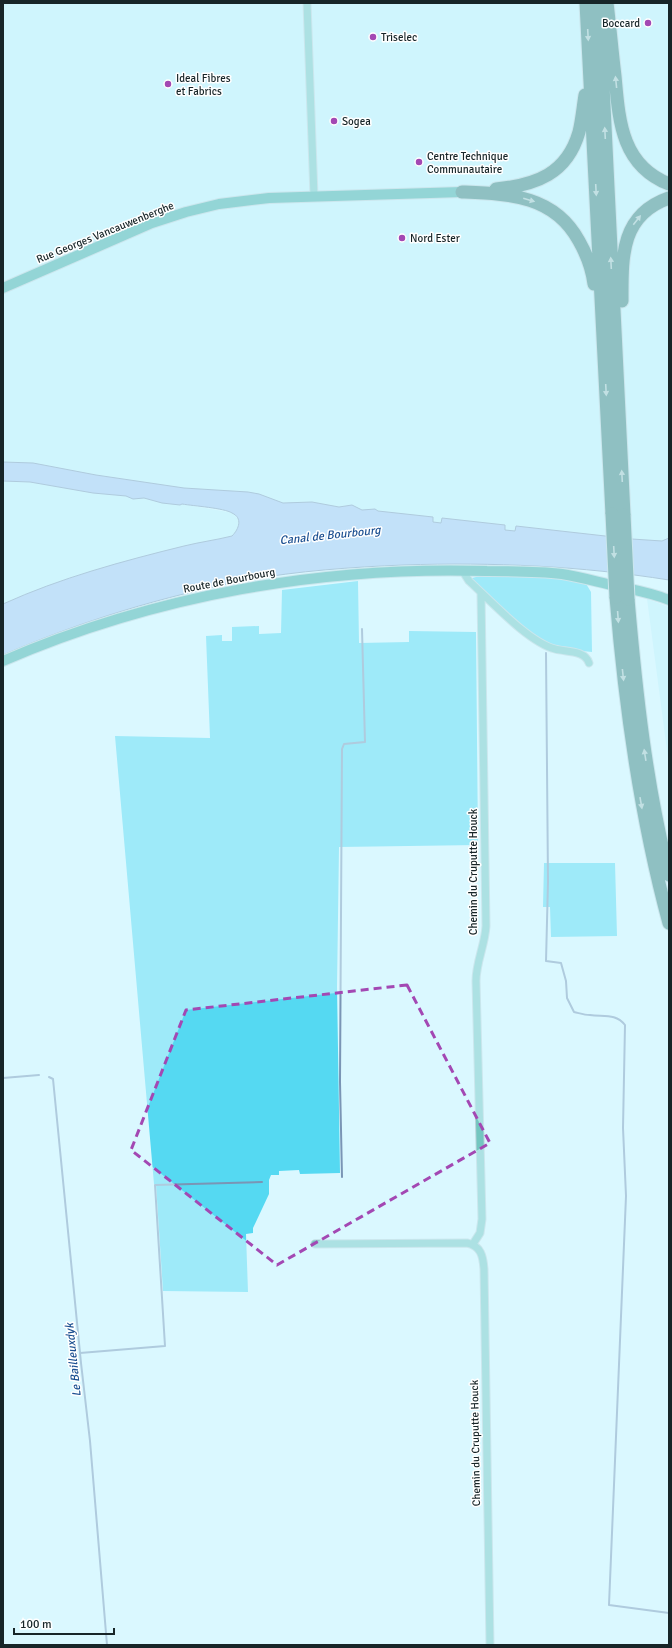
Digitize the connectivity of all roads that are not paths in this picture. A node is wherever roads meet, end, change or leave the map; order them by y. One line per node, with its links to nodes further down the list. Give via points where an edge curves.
1 (307, 3): 8 (street)
2 (586, 3): 5 (highway, one-way to 5)
3 (598, 3): 12 (highway, one-way to 3)
4 (607, 3): 6 (highway, one-way to 4, via 645,170 632,154 626,141 619,112)
5 (590, 67): 7 (highway, via 579,131 572,150 561,165 547,176 530,184); 11 (highway, one-way to 11)
6 (669, 184)
7 (462, 192): 8 (main road, Rue Georges Vancauwenberghe); 11 (highway, one-way to 11, via 498,194 532,201 553,211 568,224 585,252 592,273)
8 (314, 196): 10 (main road, Rue Georges Vancauwenberghe, via 239,201 179,214)
9 (669, 198): 12 (highway, one-way to 9, via 622,270 625,244 639,216 654,204)
10 (3, 288)
11 (605, 373): 13 (highway, one-way to 13)
12 (619, 407): 13 (highway, one-way to 12)
13 (618, 514): 16 (highway, bridge)
14 (466, 570): 15 (street, via 467,578); 17 (main road, Route de Bourbourg, via 563,575 647,592); 18 (main road, Route de Bourbourg, via 346,575 218,593 107,622)
15 (481, 593): 19 (street, via 536,641 552,648 582,654); 23 (street, Chemin du Cruputte Houck, via 486,926 476,981 482,1219 480,1233)
16 (622, 598): 20 (highway, one-way to 16, via 654,806); 21 (highway, one-way to 21, via 623,680 633,753 645,824)
17 (669, 600)
18 (3, 661)
19 (589, 663)
20 (669, 876)
21 (669, 923)
22 (315, 1244): 23 (street)
23 (473, 1244): 24 (street, Chemin du Cruputte Houck, via 481,1252 484,1269)
24 (490, 1645)

